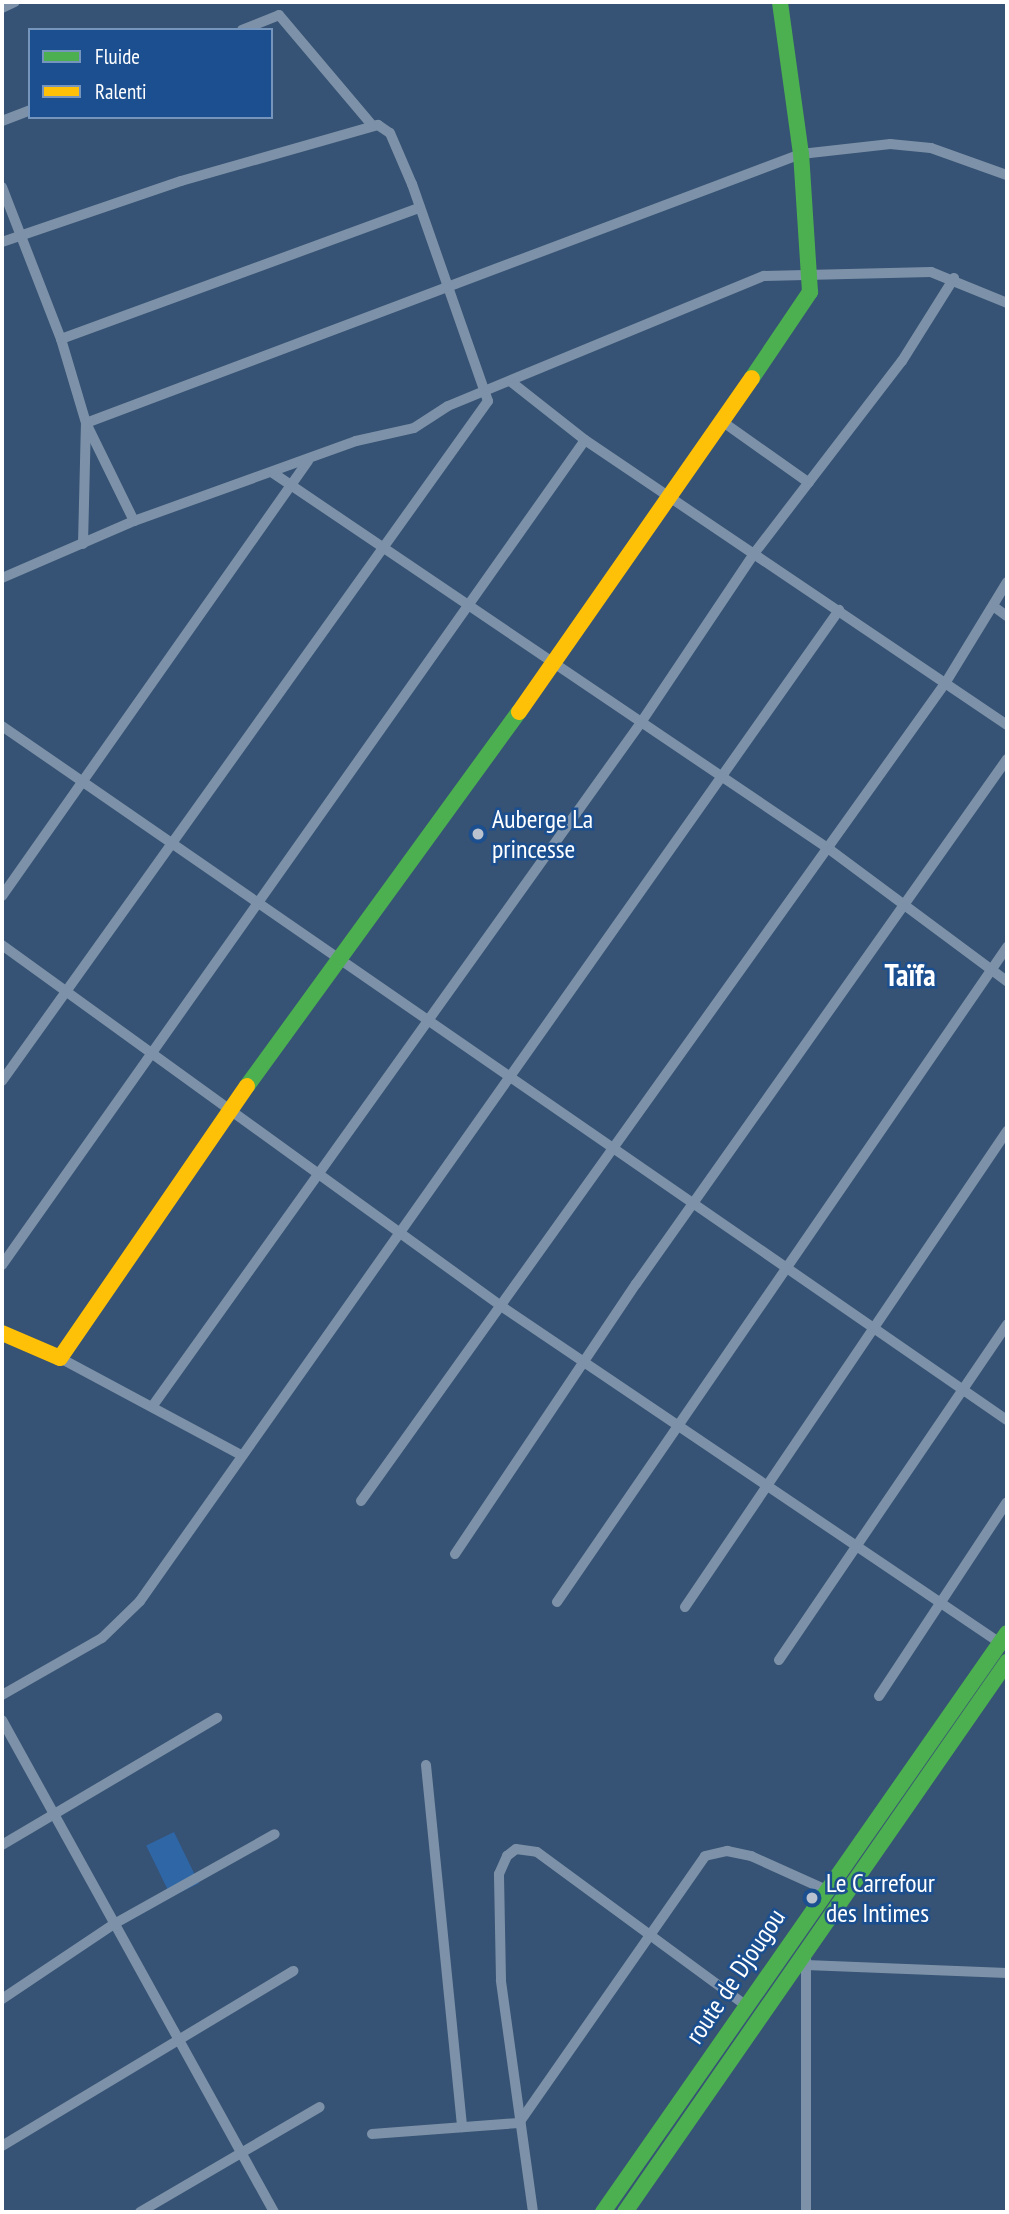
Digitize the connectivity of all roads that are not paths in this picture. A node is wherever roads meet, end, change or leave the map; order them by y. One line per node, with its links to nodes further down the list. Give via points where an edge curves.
1 (15, 2): 3 (street)
2 (780, 2): 8 (main road)
3 (2, 8)
4 (247, 28): 7 (street, via 279,15)
5 (28, 111): 6 (street)
6 (2, 121)
7 (372, 125): 11 (street, via 390,133); 12 (street)
8 (801, 154): 9 (street, via 845,147 918,147 956,154); 14 (main road); 16 (street)
9 (1007, 175)
10 (2, 187): 12 (street)
11 (419, 208): 16 (street); 18 (street)
12 (21, 236): 13 (street); 18 (street)
13 (2, 242)
14 (813, 273): 15 (street, via 894,270); 19 (street, via 764,276); 21 (main road, via 810,292)
15 (954, 278): 17 (street); 26 (street, via 902,361)
16 (449, 286): 20 (street); 22 (street)
17 (1007, 303)
18 (61, 339): 22 (street)
19 (510, 381): 20 (street); 23 (street)
20 (488, 390): 24 (street, via 414,428 356,441); 31 (street, via 481,416)
21 (723, 422): 26 (street); 28 (main road)
22 (86, 423): 29 (street); 30 (street)
23 (585, 440): 28 (street); 35 (street)
24 (308, 461): 25 (street); 27 (street)
25 (273, 473): 27 (street); 29 (street)
26 (809, 483): 32 (street)
27 (295, 485): 31 (street); 46 (street)
28 (675, 495): 32 (street); 39 (main road)
29 (134, 521): 30 (street)
30 (83, 544): 33 (street)
31 (387, 547): 35 (street); 47 (street)
32 (756, 551): 37 (street); 41 (street)
33 (2, 578)
34 (1007, 582): 36 (street)
35 (470, 604): 39 (street); 50 (street)
36 (993, 606): 38 (street); 40 (street)
37 (839, 610): 40 (street); 45 (street)
38 (1007, 616)
39 (553, 659): 41 (street); 54 (main road)
40 (946, 682): 42 (street); 48 (street)
41 (640, 724): 45 (street); 58 (street)
42 (1007, 725)
43 (2, 726): 46 (street)
44 (1007, 759): 51 (street)
45 (720, 776): 48 (street); 60 (street)
46 (83, 780): 47 (street); 49 (street)
47 (172, 845): 50 (street); 57 (street)
48 (829, 849): 51 (street); 64 (street)
49 (2, 896)
50 (255, 902): 54 (street); 59 (street)
51 (909, 906): 55 (street); 66 (street)
52 (2, 945): 57 (street)
53 (1007, 947): 55 (street)
54 (341, 960): 58 (street); 62 (main road)
55 (993, 971): 56 (street); 69 (street)
56 (1007, 981)
57 (64, 993): 59 (street); 61 (street)
58 (425, 1019): 60 (street); 65 (street)
59 (149, 1052): 62 (street); 68 (street)
60 (509, 1074): 64 (street); 67 (street)
61 (2, 1081)
62 (230, 1109): 65 (street); 74 (main road)
63 (1007, 1131): 72 (street)
64 (616, 1151): 66 (street); 70 (street)
65 (318, 1171): 67 (street); 77 (street)
66 (696, 1208): 69 (street); 75 (street)
67 (400, 1229): 70 (street); 80 (street)
68 (2, 1265)
69 (785, 1265): 72 (street); 79 (street)
70 (500, 1306): 75 (street); 82 (street)
71 (1007, 1324): 76 (street)
72 (876, 1331): 76 (street); 81 (street)
73 (2, 1334): 74 (main road)
74 (60, 1358): 77 (street)
75 (585, 1362): 79 (street); 85 (street)
76 (961, 1389): 78 (street); 84 (street)
77 (154, 1404): 80 (street)
78 (1007, 1420)
79 (680, 1424): 81 (street); 87 (street)
80 (239, 1454): 92 (street, via 130,1610 102,1638)
81 (769, 1484): 84 (street); 88 (street)
82 (361, 1502)
83 (1007, 1502): 86 (street)
84 (855, 1543): 86 (street); 90 (street)
85 (455, 1555)
86 (942, 1600): 89 (street); 93 (street)
87 (556, 1602)
88 (685, 1607)
89 (1004, 1638): 100 (main road, route de Djougou)
90 (779, 1660)
91 (1007, 1662): 103 (main road, route de Djougou)
92 (2, 1695)
93 (879, 1696)
94 (217, 1718): 97 (street)
95 (2, 1720): 97 (street)
96 (426, 1765): 113 (street)
97 (51, 1815): 99 (street); 101 (street)
98 (275, 1834): 101 (street)
99 (2, 1845)
100 (824, 1889): 102 (street, via 751,1856 714,1852); 108 (main road, route de Djougou)
101 (114, 1924): 107 (street); 109 (street)
102 (651, 1936): 108 (street); 112 (street); 112 (street, via 537,1852 516,1849 507,1856 499,1874 499,1937)
103 (805, 1948): 104 (street); 110 (main road, route de Djougou)
104 (806, 1965): 106 (street); 122 (street)
105 (293, 1971): 109 (street)
106 (1007, 1973)
107 (2, 1999)
108 (745, 2005): 110 (main road, route de Djougou)
109 (176, 2037): 115 (street); 116 (street)
110 (716, 2061): 120 (main road, route de Djougou); 121 (main road, route de Djougou)
111 (320, 2107): 116 (street)
112 (519, 2123): 113 (street); 119 (street)
113 (462, 2127): 114 (street)
114 (372, 2134)
115 (2, 2147)
116 (240, 2152): 117 (street); 118 (street)
117 (140, 2212)
118 (274, 2212)
119 (533, 2212)
120 (603, 2212)
121 (625, 2212)
122 (806, 2212)

